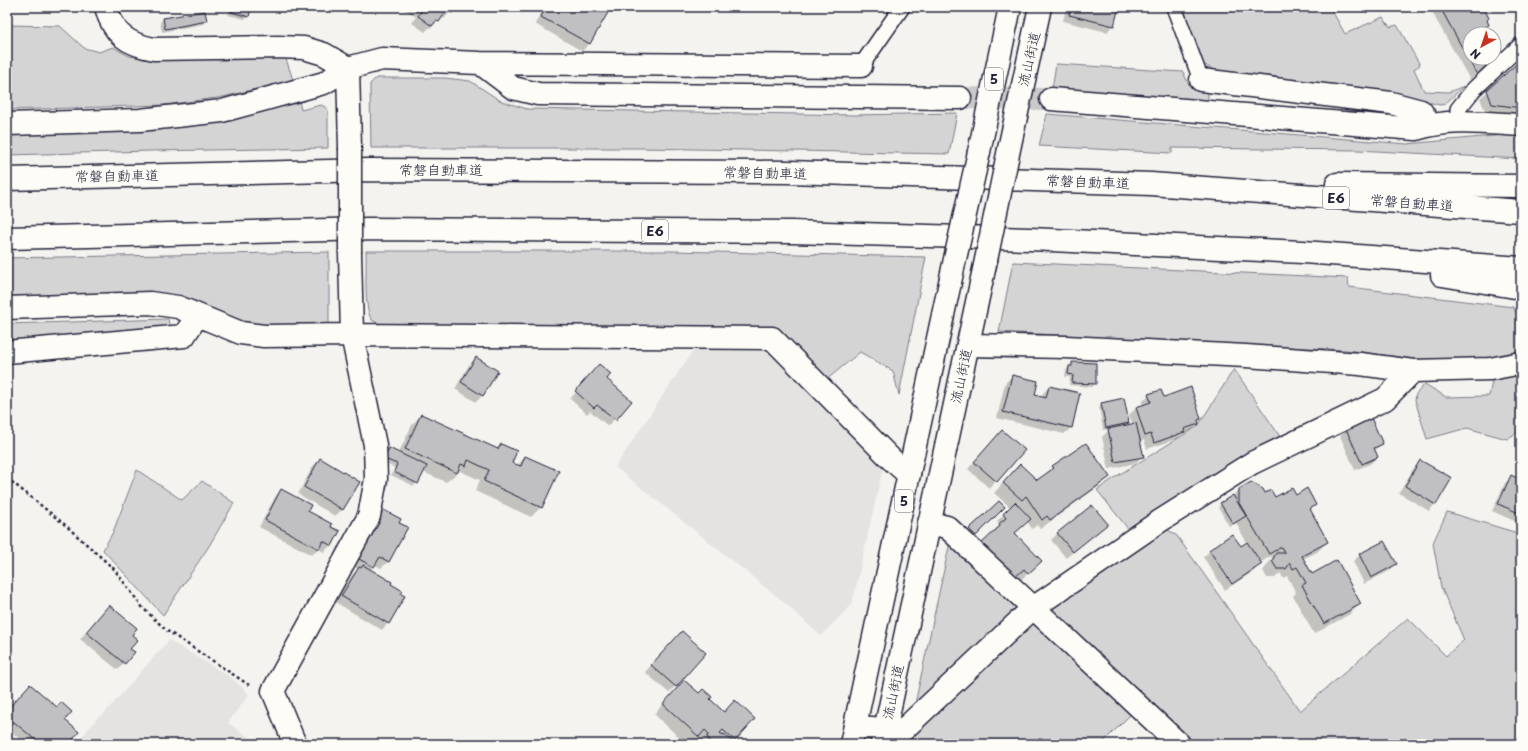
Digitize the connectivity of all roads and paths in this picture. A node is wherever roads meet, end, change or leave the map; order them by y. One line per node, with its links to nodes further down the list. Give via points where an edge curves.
1 (106, 7): 9 (main road, via 108,17 116,30 138,46 154,49 304,48 324,54)
2 (902, 7): 8 (lane)
3 (1010, 7): 32 (main road, 流山街道 / 5, bridge)
4 (1040, 7): 28 (main road, 流山街道 / 5, bridge)
5 (1174, 7): 10 (lane)
6 (1521, 45): 13 (lane, via 1474,89 1458,109)
7 (480, 63): 8 (main road); 9 (main road, via 382,60); 11 (main road, via 513,88 538,94)
8 (861, 66)
9 (348, 68): 14 (main road, via 324,83 222,111 140,120); 27 (main road, bridge)
10 (1201, 80): 15 (main road, via 1391,103 1421,111)
11 (960, 98)
12 (1051, 99): 15 (main road, via 1416,129)
13 (1458, 121): 15 (main road); 16 (main road)
14 (7, 124)
15 (1430, 125)
16 (1521, 125)
17 (7, 179): 18 (main road, 常磐自動車道 / E6, via 369,170 790,172)
18 (1151, 184): 19 (main road); 20 (main road, 常磐自動車道 / E6)
19 (1521, 186)
20 (1521, 211)
21 (7, 238): 22 (main road, E6, via 368,229 792,232 1030,239)
22 (1303, 252): 23 (main road, E6); 24 (main road)
23 (1521, 268)
24 (1521, 288)
25 (7, 308): 26 (main road, via 150,303 178,307)
26 (197, 316): 27 (main road, via 241,333 264,336); 29 (main road, via 184,336)
27 (352, 335): 32 (main road, via 772,338); 36 (main road, via 375,445 376,479 369,516)
28 (968, 345): 31 (main road, via 1246,356 1360,364); 34 (main road, 流山街道 / 5)
29 (7, 352)
30 (1521, 363): 31 (main road, via 1490,369)
31 (1413, 371): 35 (main road, via 1385,399 1252,463 1160,521)
32 (909, 475): 37 (main road, 流山街道 / 5)
33 (7, 478): 36 (path, via 114,569 144,608 166,630 262,694)
34 (929, 523): 35 (main road, via 947,527); 38 (main road, 流山街道 / 5)
35 (1033, 608): 38 (main road, via 903,730); 40 (main road)
36 (273, 691): 39 (main road)
37 (853, 735): 38 (main road)
38 (883, 736)
39 (295, 744)
40 (1179, 744)

